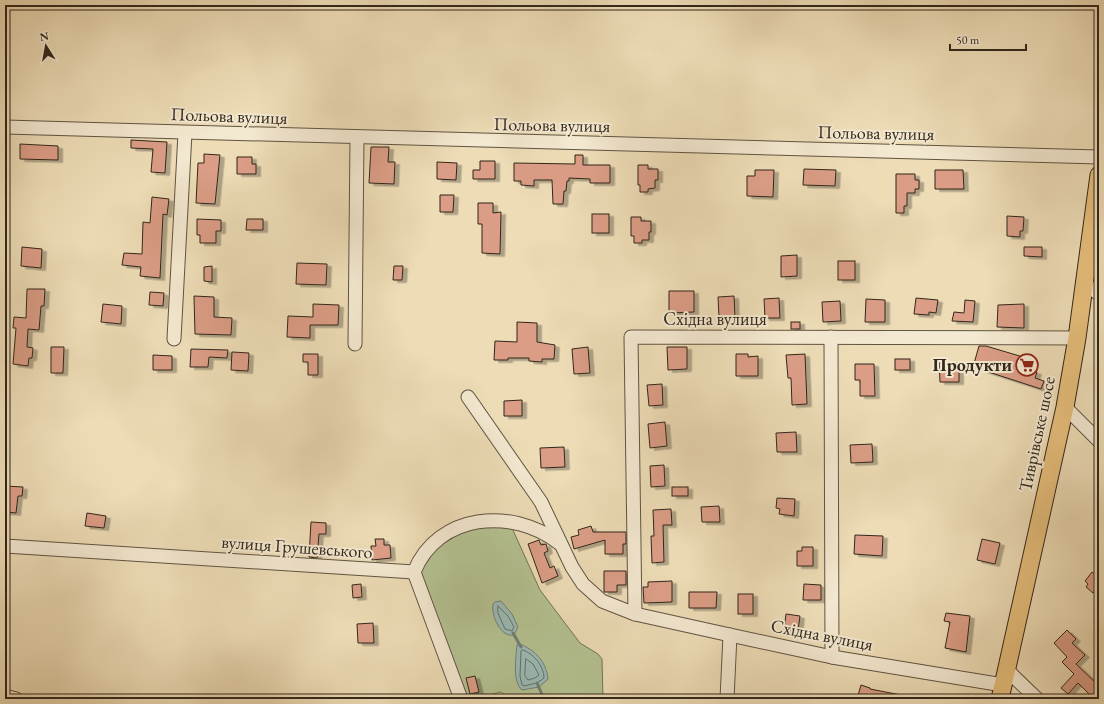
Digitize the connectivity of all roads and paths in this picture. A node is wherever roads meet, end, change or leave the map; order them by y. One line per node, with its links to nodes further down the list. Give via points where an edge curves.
1 (5, 127): 2 (street, Польова вулиця)
2 (185, 133): 3 (street, Польова вулиця); 10 (street)
3 (357, 138): 4 (street, Польова вулиця); 11 (street)
4 (1099, 157)
5 (1099, 175): 6 (main road, Тиврівське шосе)
6 (1085, 284): 7 (street); 9 (main road, Тиврівське шосе)
7 (1099, 294)
8 (831, 337): 9 (street, Східна вулиця); 18 (street, Східна вулиця, via 631,337); 20 (street)
9 (1077, 338): 13 (main road, Тиврівське шосе)
10 (174, 339)
11 (355, 344)
12 (468, 397): 15 (street, Східна вулиця, via 541,502)
13 (1065, 407): 14 (street); 21 (main road, Тиврівське шосе)
14 (1099, 441)
15 (560, 543): 17 (street, via 548,534 519,523 496,520 472,522 455,528 439,538 420,558); 18 (street, Східна вулиця, via 575,573 595,596 611,606)
16 (5, 546): 17 (street, вулиця Грушевського)
17 (414, 572): 24 (street)
18 (635, 614): 19 (street, Східна вулиця)
19 (730, 635): 20 (street, Східна вулиця); 25 (street)
20 (832, 657): 21 (street, Східна вулиця)
21 (1003, 684): 26 (street)
22 (5, 696): 23 (street)
23 (16, 699)
24 (461, 699)
25 (727, 699)
26 (1037, 699)

